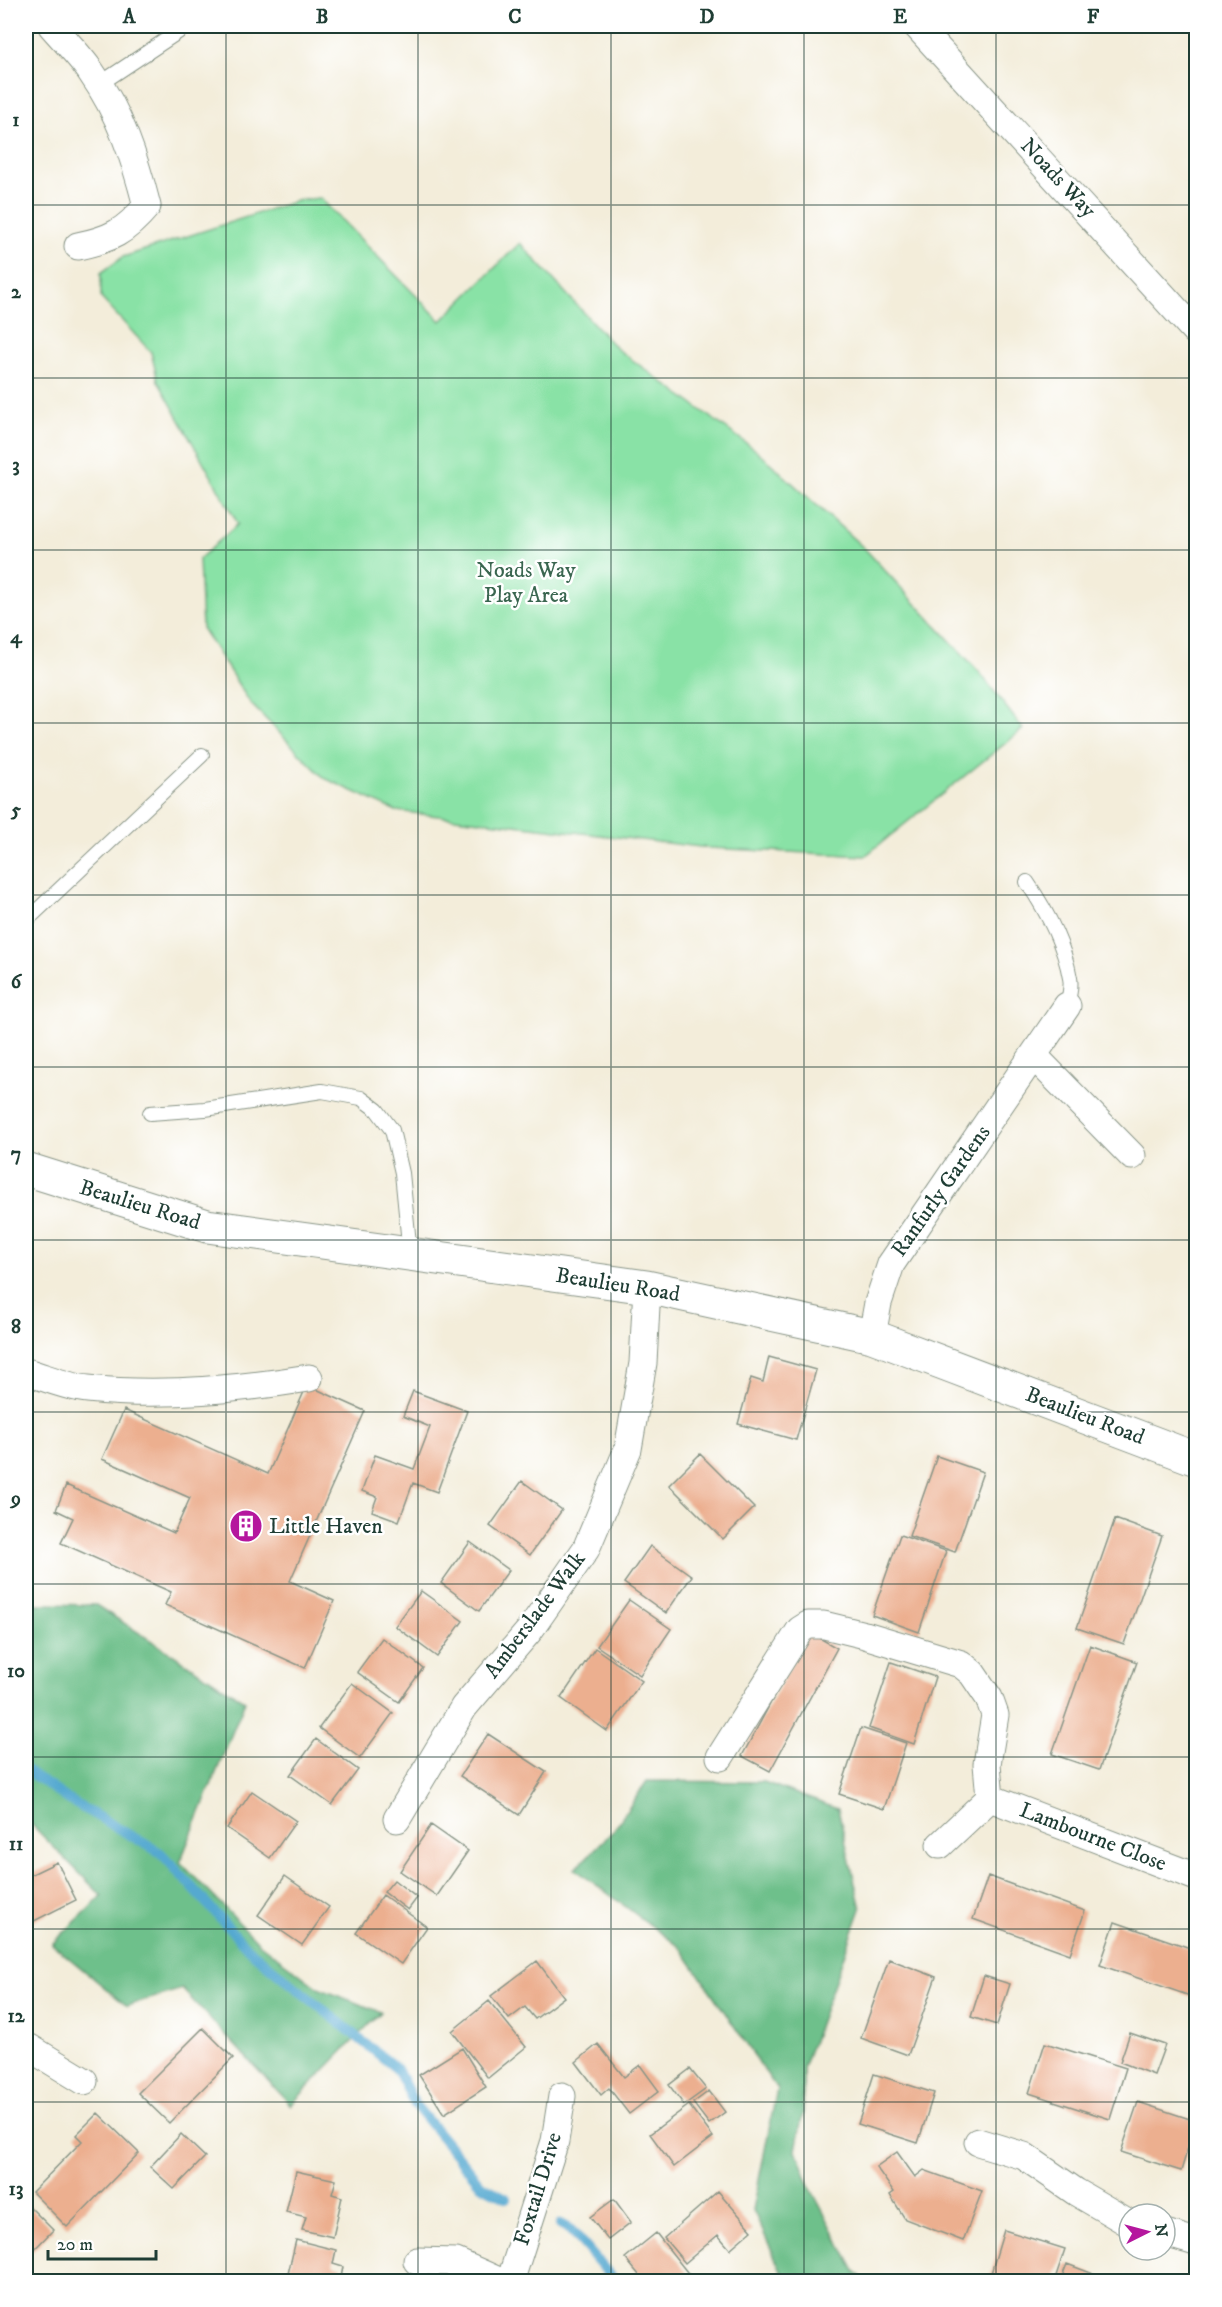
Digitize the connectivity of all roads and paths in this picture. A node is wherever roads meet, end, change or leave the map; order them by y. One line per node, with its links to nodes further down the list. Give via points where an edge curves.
1 (52, 26): 4 (street)
2 (187, 26): 4 (lane)
3 (917, 26): 6 (street, Noads Way)
4 (98, 85): 5 (street, via 124,133 147,206 129,227 104,241)
5 (78, 246)
6 (1197, 332)
7 (202, 755): 9 (lane)
8 (1027, 882): 10 (lane, via 1043,906 1071,980)
9 (26, 921)
10 (1067, 1006): 11 (street, Ranfurly Gardens)
11 (1034, 1056): 13 (street); 17 (street, Ranfurly Gardens, via 891,1264)
12 (150, 1113): 15 (lane, via 216,1108 322,1091 361,1098 377,1110 392,1130 402,1173)
13 (1132, 1156)
14 (26, 1169): 15 (street, Beaulieu Road, via 207,1226)
15 (410, 1256): 16 (street, Beaulieu Road)
16 (648, 1287): 17 (street, Beaulieu Road); 23 (street, Amberslade Walk, via 643,1364 628,1449 586,1549 529,1631 464,1707)
17 (872, 1336): 20 (street, Beaulieu Road)
18 (26, 1372): 19 (street, via 86,1389 143,1392 232,1390)
19 (309, 1378)
20 (1197, 1459)
21 (720, 1757): 22 (street, Lambourne Close, via 800,1630 808,1625 824,1625 961,1664 972,1673 995,1715 987,1764)
22 (990, 1798): 24 (street, Lambourne Close); 25 (street, Lambourne Close)
23 (397, 1819)
24 (940, 1845)
25 (1197, 1877)
26 (26, 2050): 27 (street, via 30,2048)
27 (84, 2081)
28 (562, 2096): 35 (street, Foxtail Drive, via 555,2141)
29 (978, 2142): 30 (street, via 1024,2156)
30 (1117, 2216)
31 (1177, 2236): 32 (street)
32 (1197, 2242)
33 (417, 2261): 34 (street, via 456,2262)
34 (501, 2282)
35 (510, 2282)

